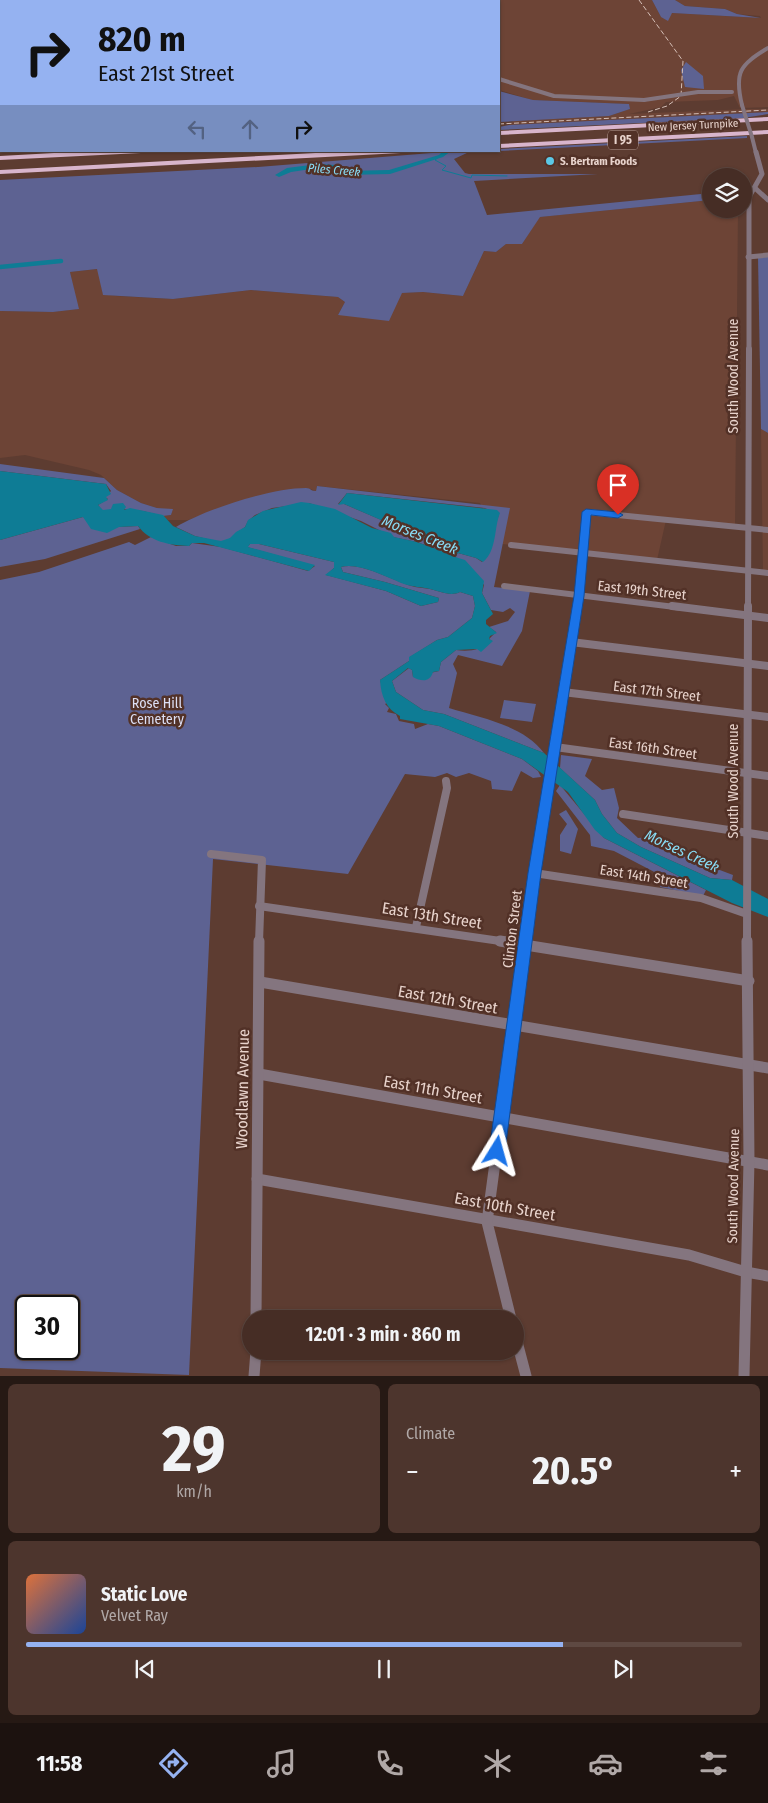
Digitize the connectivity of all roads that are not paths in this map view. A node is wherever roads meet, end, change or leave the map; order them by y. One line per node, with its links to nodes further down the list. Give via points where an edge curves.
1 (768, 48): 3 (street, via 752,57 738,74)
2 (500, 79): 3 (street, bridge, via 554,96 644,100 698,92)
3 (739, 92): 20 (street, South Wood Avenue, bridge, via 762,174)
4 (768, 119): 8 (highway, New Jersey Turnpike / I 95)
5 (768, 123): 9 (highway, New Jersey Turnpike / I 95)
6 (768, 127): 10 (highway, New Jersey Turnpike / I 95)
7 (768, 132): 11 (highway, New Jersey Turnpike / I 95)
8 (500, 133)
9 (500, 137)
10 (500, 141)
11 (500, 146)
12 (120, 152): 16 (highway)
13 (211, 152): 17 (highway)
14 (292, 152): 18 (highway)
15 (381, 152): 19 (highway)
16 (0, 158)
17 (0, 163)
18 (0, 168)
19 (0, 172)
20 (755, 188): 21 (street); 23 (street, South Wood Avenue, via 749,198)
21 (767, 197)
22 (768, 255): 23 (street)
23 (748, 257): 24 (street, South Wood Avenue)
24 (748, 528): 25 (street); 27 (street, Clinton Street, via 586,512); 28 (street, South Wood Avenue)
25 (768, 530)
26 (511, 545): 27 (street)
27 (584, 553): 28 (street); 31 (street, Clinton Street)
28 (748, 570): 29 (street); 32 (street, South Wood Avenue)
29 (768, 572)
30 (504, 586): 31 (street, East 19th Street)
31 (579, 596): 32 (street, East 19th Street); 34 (street, Clinton Street)
32 (748, 615): 33 (street, East 19th Street); 35 (street, South Wood Avenue)
33 (768, 618)
34 (571, 642): 35 (street); 37 (street, Clinton Street)
35 (748, 663): 36 (street); 38 (street, South Wood Avenue)
36 (768, 666)
37 (563, 692): 38 (street, East 17th Street); 40 (street, Clinton Street)
38 (748, 714): 39 (street, East 17th Street); 41 (street, South Wood Avenue)
39 (768, 717)
40 (555, 747): 41 (street, East 16th Street); 48 (street, Clinton Street)
41 (749, 774): 42 (street, East 16th Street); 45 (street, South Wood Avenue)
42 (768, 776)
43 (446, 781): 51 (street, via 448,788)
44 (623, 814): 45 (street)
45 (749, 833): 46 (street); 50 (street, South Wood Avenue)
46 (768, 836)
47 (211, 854): 49 (street, Woodlawn Avenue, via 262,860)
48 (534, 873): 50 (street, East 14th Street, via 701,898); 52 (street, Clinton Street)
49 (259, 906): 51 (street, East 13th Street); 54 (street, Woodlawn Avenue)
50 (747, 912): 53 (street, South Wood Avenue)
51 (416, 927): 52 (street, East 13th Street)
52 (526, 945): 53 (street, East 13th Street); 55 (street, Clinton Street)
53 (749, 980): 56 (street, South Wood Avenue)
54 (260, 982): 55 (street, East 12th Street); 58 (street, Woodlawn Avenue)
55 (514, 1025): 56 (street, East 12th Street); 59 (street, Clinton Street)
56 (749, 1065): 57 (street, East 12th Street); 60 (street, South Wood Avenue)
57 (768, 1068)
58 (259, 1074): 59 (street, East 11th Street); 62 (street, Woodlawn Avenue)
59 (502, 1117): 60 (street, East 11th Street); 63 (street, Clinton Street)
60 (749, 1161): 61 (street, East 11th Street); 64 (street, South Wood Avenue)
61 (768, 1165)
62 (257, 1179): 63 (street, East 10th Street); 66 (street, Woodlawn Avenue)
63 (487, 1220): 64 (street, East 10th Street, via 689,1256); 67 (street, Clinton Street)
64 (746, 1272): 65 (street, East 10th Street); 72 (street, South Wood Avenue)
65 (768, 1276)
66 (256, 1310)
67 (509, 1310)
68 (255, 1360): 70 (street)
69 (522, 1360): 71 (street)
70 (254, 1376)
71 (526, 1376)
72 (744, 1376)

